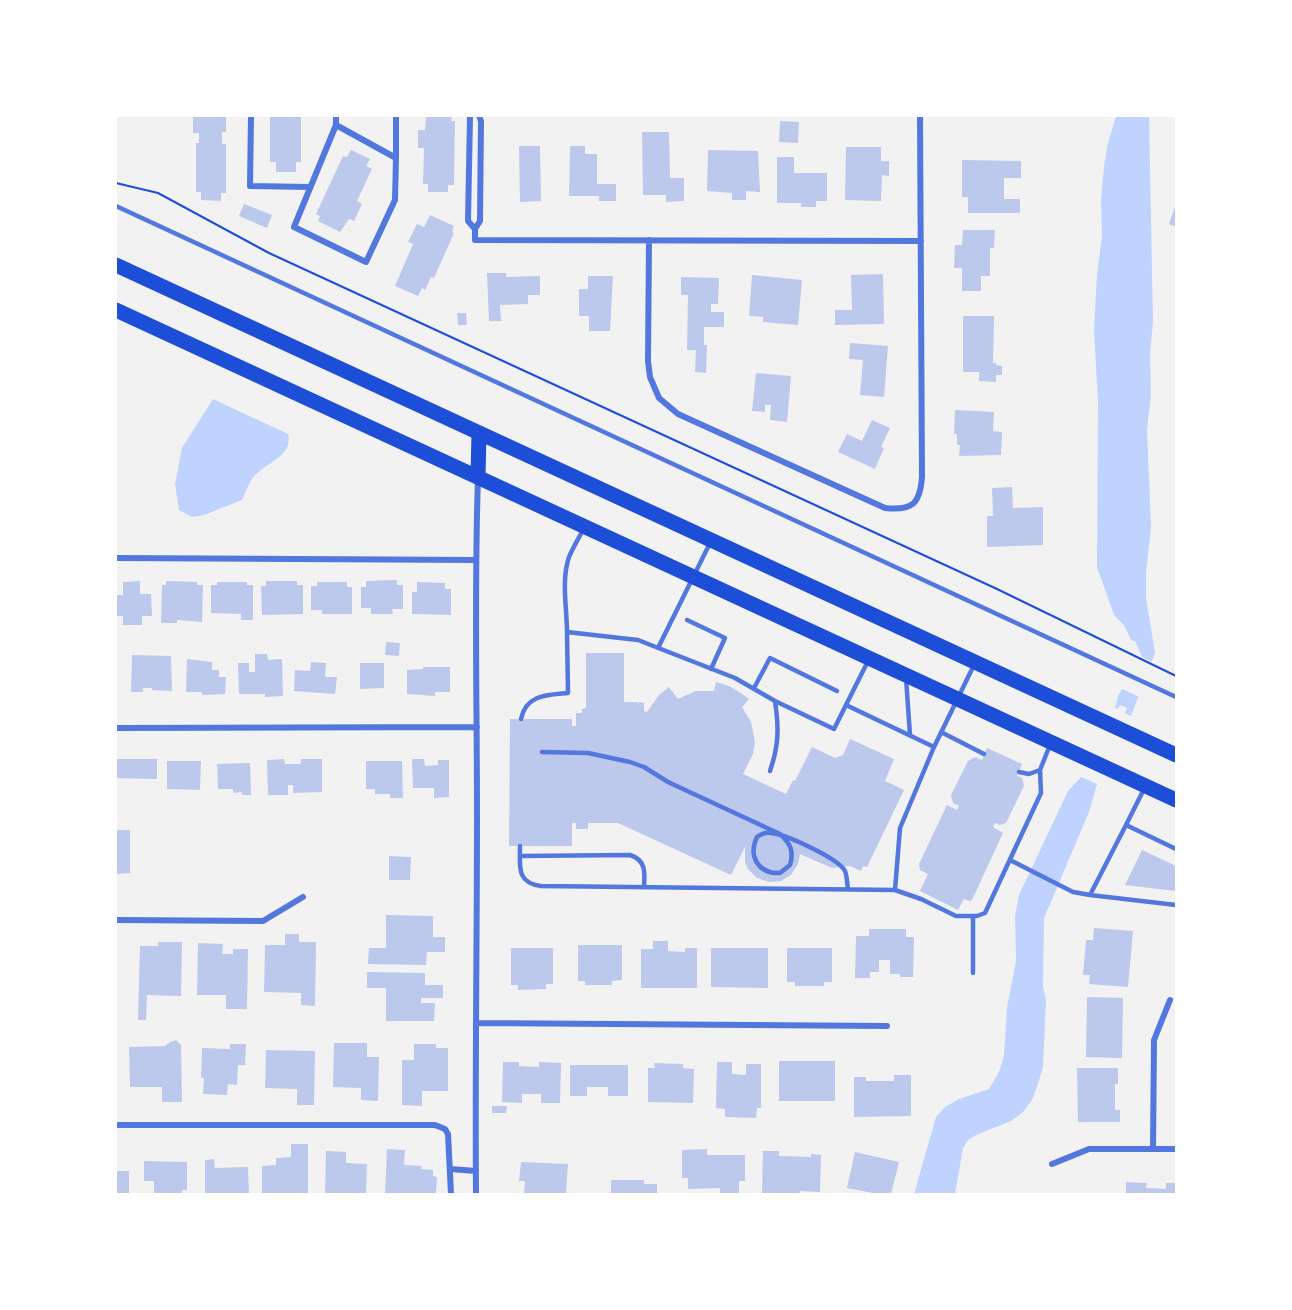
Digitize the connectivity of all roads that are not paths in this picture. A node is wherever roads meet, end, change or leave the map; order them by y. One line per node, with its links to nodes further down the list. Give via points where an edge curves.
1 (250, 116): 9 (street, via 250,186)
2 (336, 116): 7 (street)
3 (396, 116): 8 (street)
4 (470, 116): 11 (street, via 468,221)
5 (479, 116): 11 (street, via 480,221)
6 (921, 116): 13 (street)
7 (336, 125): 8 (street); 9 (street)
8 (396, 158): 9 (street, via 395,200 366,262 294,227)
9 (310, 187)
10 (116, 206): 32 (lane)
11 (475, 229): 12 (street, via 475,240)
12 (649, 240): 13 (street); 13 (street, via 648,361 654,391 663,403 678,414 885,508 905,508 918,500 922,477)
13 (921, 242)
14 (116, 265): 16 (highway)
15 (116, 310): 17 (highway)
16 (479, 433): 17 (highway); 19 (highway)
17 (478, 477): 18 (highway); 21 (street)
18 (585, 527): 22 (highway); 24 (lane, via 569,558)
19 (711, 541): 22 (lane); 27 (highway)
20 (116, 558): 21 (street)
21 (476, 560): 37 (street)
22 (692, 577): 25 (lane); 26 (highway)
23 (687, 620): 28 (lane, via 725,638)
24 (567, 632): 25 (lane, via 638,640); 36 (lane, via 568,693 533,699)
25 (658, 648): 28 (lane)
26 (869, 658): 29 (highway); 35 (lane)
27 (976, 663): 33 (lane); 45 (highway)
28 (711, 669): 30 (lane)
29 (905, 675): 33 (highway); 40 (lane)
30 (754, 688): 31 (lane, via 770,658); 34 (lane)
31 (837, 691)
32 (1176, 697)
33 (957, 699): 39 (lane); 41 (highway)
34 (775, 701): 35 (lane, via 834,729); 47 (lane, via 778,738)
35 (846, 705): 40 (lane)
36 (521, 719)
37 (477, 727): 38 (street); 66 (street)
38 (116, 728)
39 (941, 732): 42 (lane); 44 (lane)
40 (910, 735): 42 (lane)
41 (1051, 742): 46 (lane); 49 (highway)
42 (934, 747): 58 (lane, via 900,828)
43 (542, 752): 57 (lane, via 588,753 630,762 780,834 789,844 792,852 790,866 780,873 766,872 755,860 754,844 764,833 780,836 832,859 845,871)
44 (984, 754)
45 (1176, 755)
46 (1040, 770): 48 (lane); 55 (lane, via 1041,793)
47 (770, 771)
48 (1019, 772)
49 (1145, 786): 50 (highway); 51 (lane)
50 (1176, 800)
51 (1126, 825): 53 (lane); 59 (lane)
52 (520, 846): 54 (lane)
53 (1176, 849)
54 (520, 856): 56 (lane, via 523,879 531,885); 56 (lane, via 630,855 643,862)
55 (1010, 860): 59 (lane, via 1073,892); 62 (lane, via 985,913)
56 (644, 887): 57 (lane)
57 (848, 889): 58 (lane)
58 (895, 890): 62 (lane, via 956,916)
59 (1090, 895): 61 (lane)
60 (303, 897): 63 (street, via 263,921)
61 (1176, 905)
62 (973, 916): 64 (lane)
63 (116, 920)
64 (973, 973)
65 (1170, 1000): 69 (street, via 1154,1040)
66 (476, 1023): 67 (street); 73 (street)
67 (887, 1026)
68 (116, 1125): 72 (street, via 435,1125 448,1134)
69 (1153, 1149): 70 (street); 71 (street, via 1089,1149)
70 (1176, 1149)
71 (1052, 1164)
72 (450, 1169): 73 (street); 74 (street)
73 (476, 1171): 75 (street)
74 (451, 1194)
75 (476, 1194)

